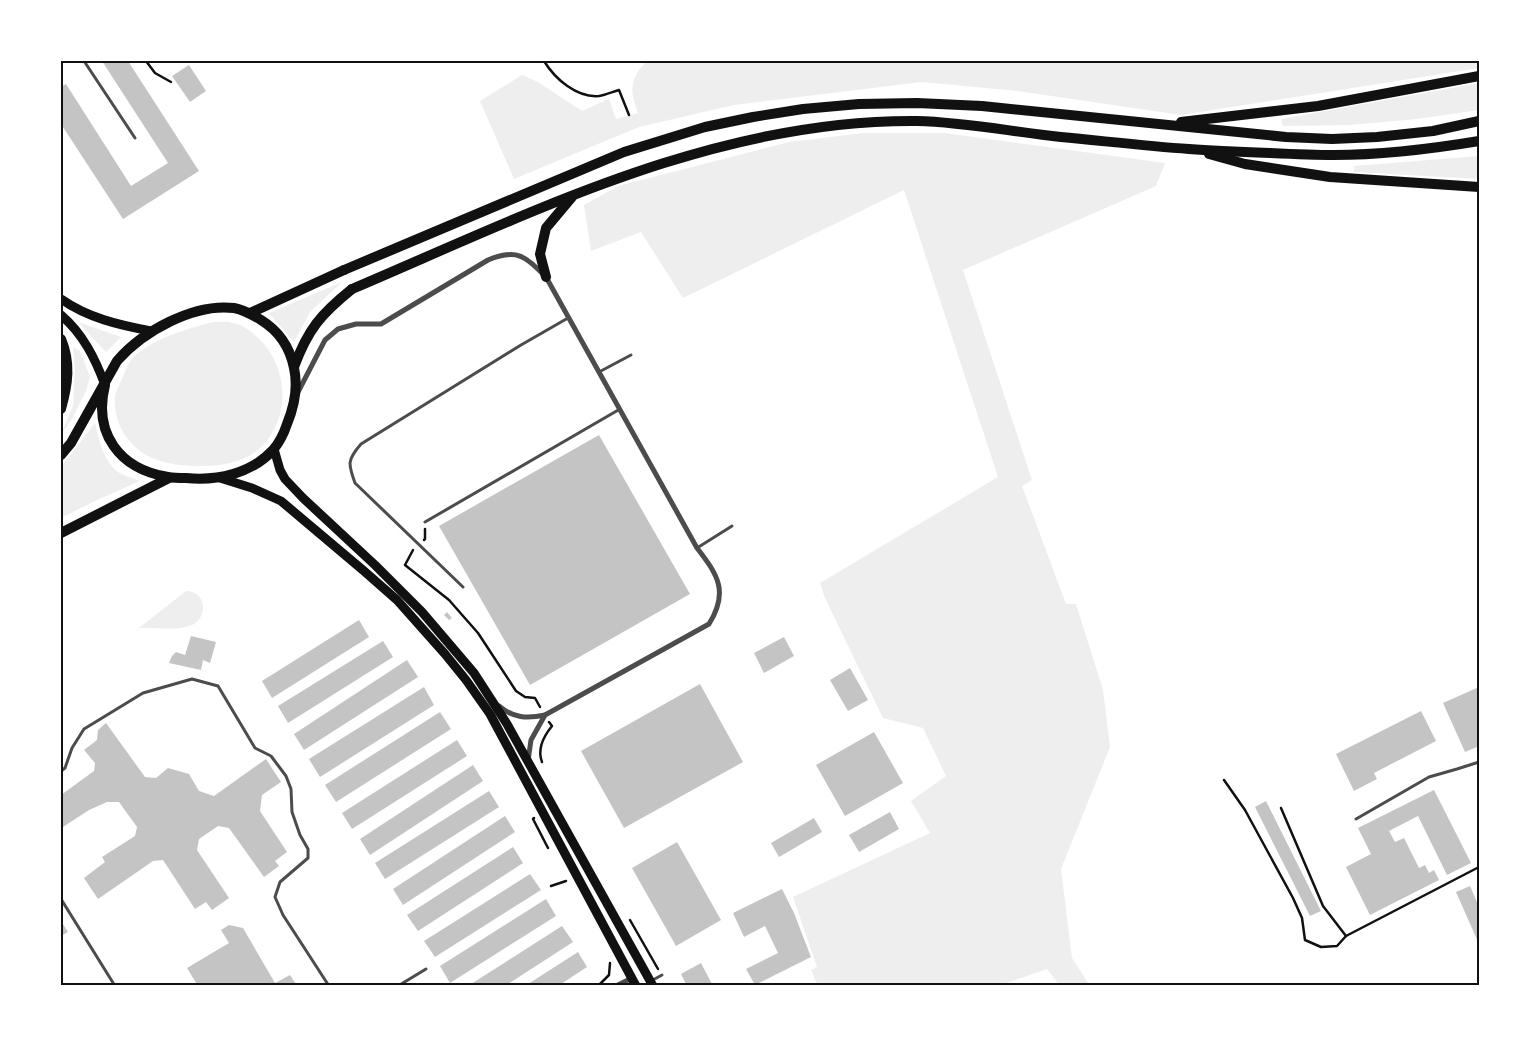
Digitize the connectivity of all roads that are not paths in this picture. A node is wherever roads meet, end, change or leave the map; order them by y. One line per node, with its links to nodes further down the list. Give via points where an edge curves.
1 (84, 61): 5 (lane)
2 (1479, 76): 4 (main road, via 1318,106)
3 (1479, 121): 4 (main road, via 1433,130 1332,139)
4 (1159, 124): 12 (main road, via 982,106 918,103 860,104 753,117 705,127 624,152)
5 (135, 138)
6 (1479, 141): 7 (main road, via 1377,154)
7 (1188, 149): 8 (main road, via 1245,164 1330,177); 9 (main road, via 917,121 851,124 795,130 725,145 636,171)
8 (1479, 187)
9 (574, 194): 10 (main road, via 546,228 540,254); 18 (main road, via 352,289 312,328)
10 (546, 277): 14 (street); 21 (street, via 516,254 504,254 488,260 381,324 356,324 338,329 325,340)
11 (61, 299): 15 (main road, via 105,321)
12 (250, 313): 15 (main road, via 218,308 179,318); 18 (main road, via 279,334)
13 (61, 315): 20 (main road, via 87,344)
14 (569, 317): 19 (street); 32 (lane, via 361,444 352,453 349,467 355,483)
15 (151, 332): 20 (main road, via 122,356)
16 (61, 338): 22 (main road, via 68,374)
17 (631, 355): 19 (lane)
18 (294, 367): 21 (main road)
19 (599, 372): 23 (street)
20 (105, 385): 25 (main road); 26 (main road, via 101,413 113,445 137,466)
21 (294, 399): 24 (main road, via 291,415)
22 (61, 409)
23 (620, 409): 28 (lane); 31 (street)
24 (274, 449): 27 (main road, via 252,467); 33 (main road, via 280,470 295,491 422,612)
25 (61, 455)
26 (169, 478): 27 (main road); 30 (main road)
27 (220, 478): 42 (main road, via 268,494 290,508 396,600 445,654 490,714)
28 (424, 522)
29 (732, 526): 31 (lane)
30 (61, 533)
31 (697, 548): 34 (street, via 718,578 720,600 709,624)
32 (463, 587)
33 (494, 702): 34 (street, via 513,716); 35 (main road)
34 (545, 715): 35 (street, via 532,740)
35 (528, 762): 43 (main road)
36 (1479, 762): 38 (lane, via 1429,777)
37 (61, 771): 45 (lane, via 84,729 143,693 192,679 218,686 255,748 271,756 291,788 292,812 308,849 308,858 280,882 276,898)
38 (1356, 819)
39 (61, 900): 44 (lane)
40 (426, 969): 46 (lane)
41 (662, 975): 43 (lane)
42 (634, 982): 47 (street)
43 (652, 983)
44 (115, 986)
45 (329, 986)
46 (398, 986)
47 (616, 986)

